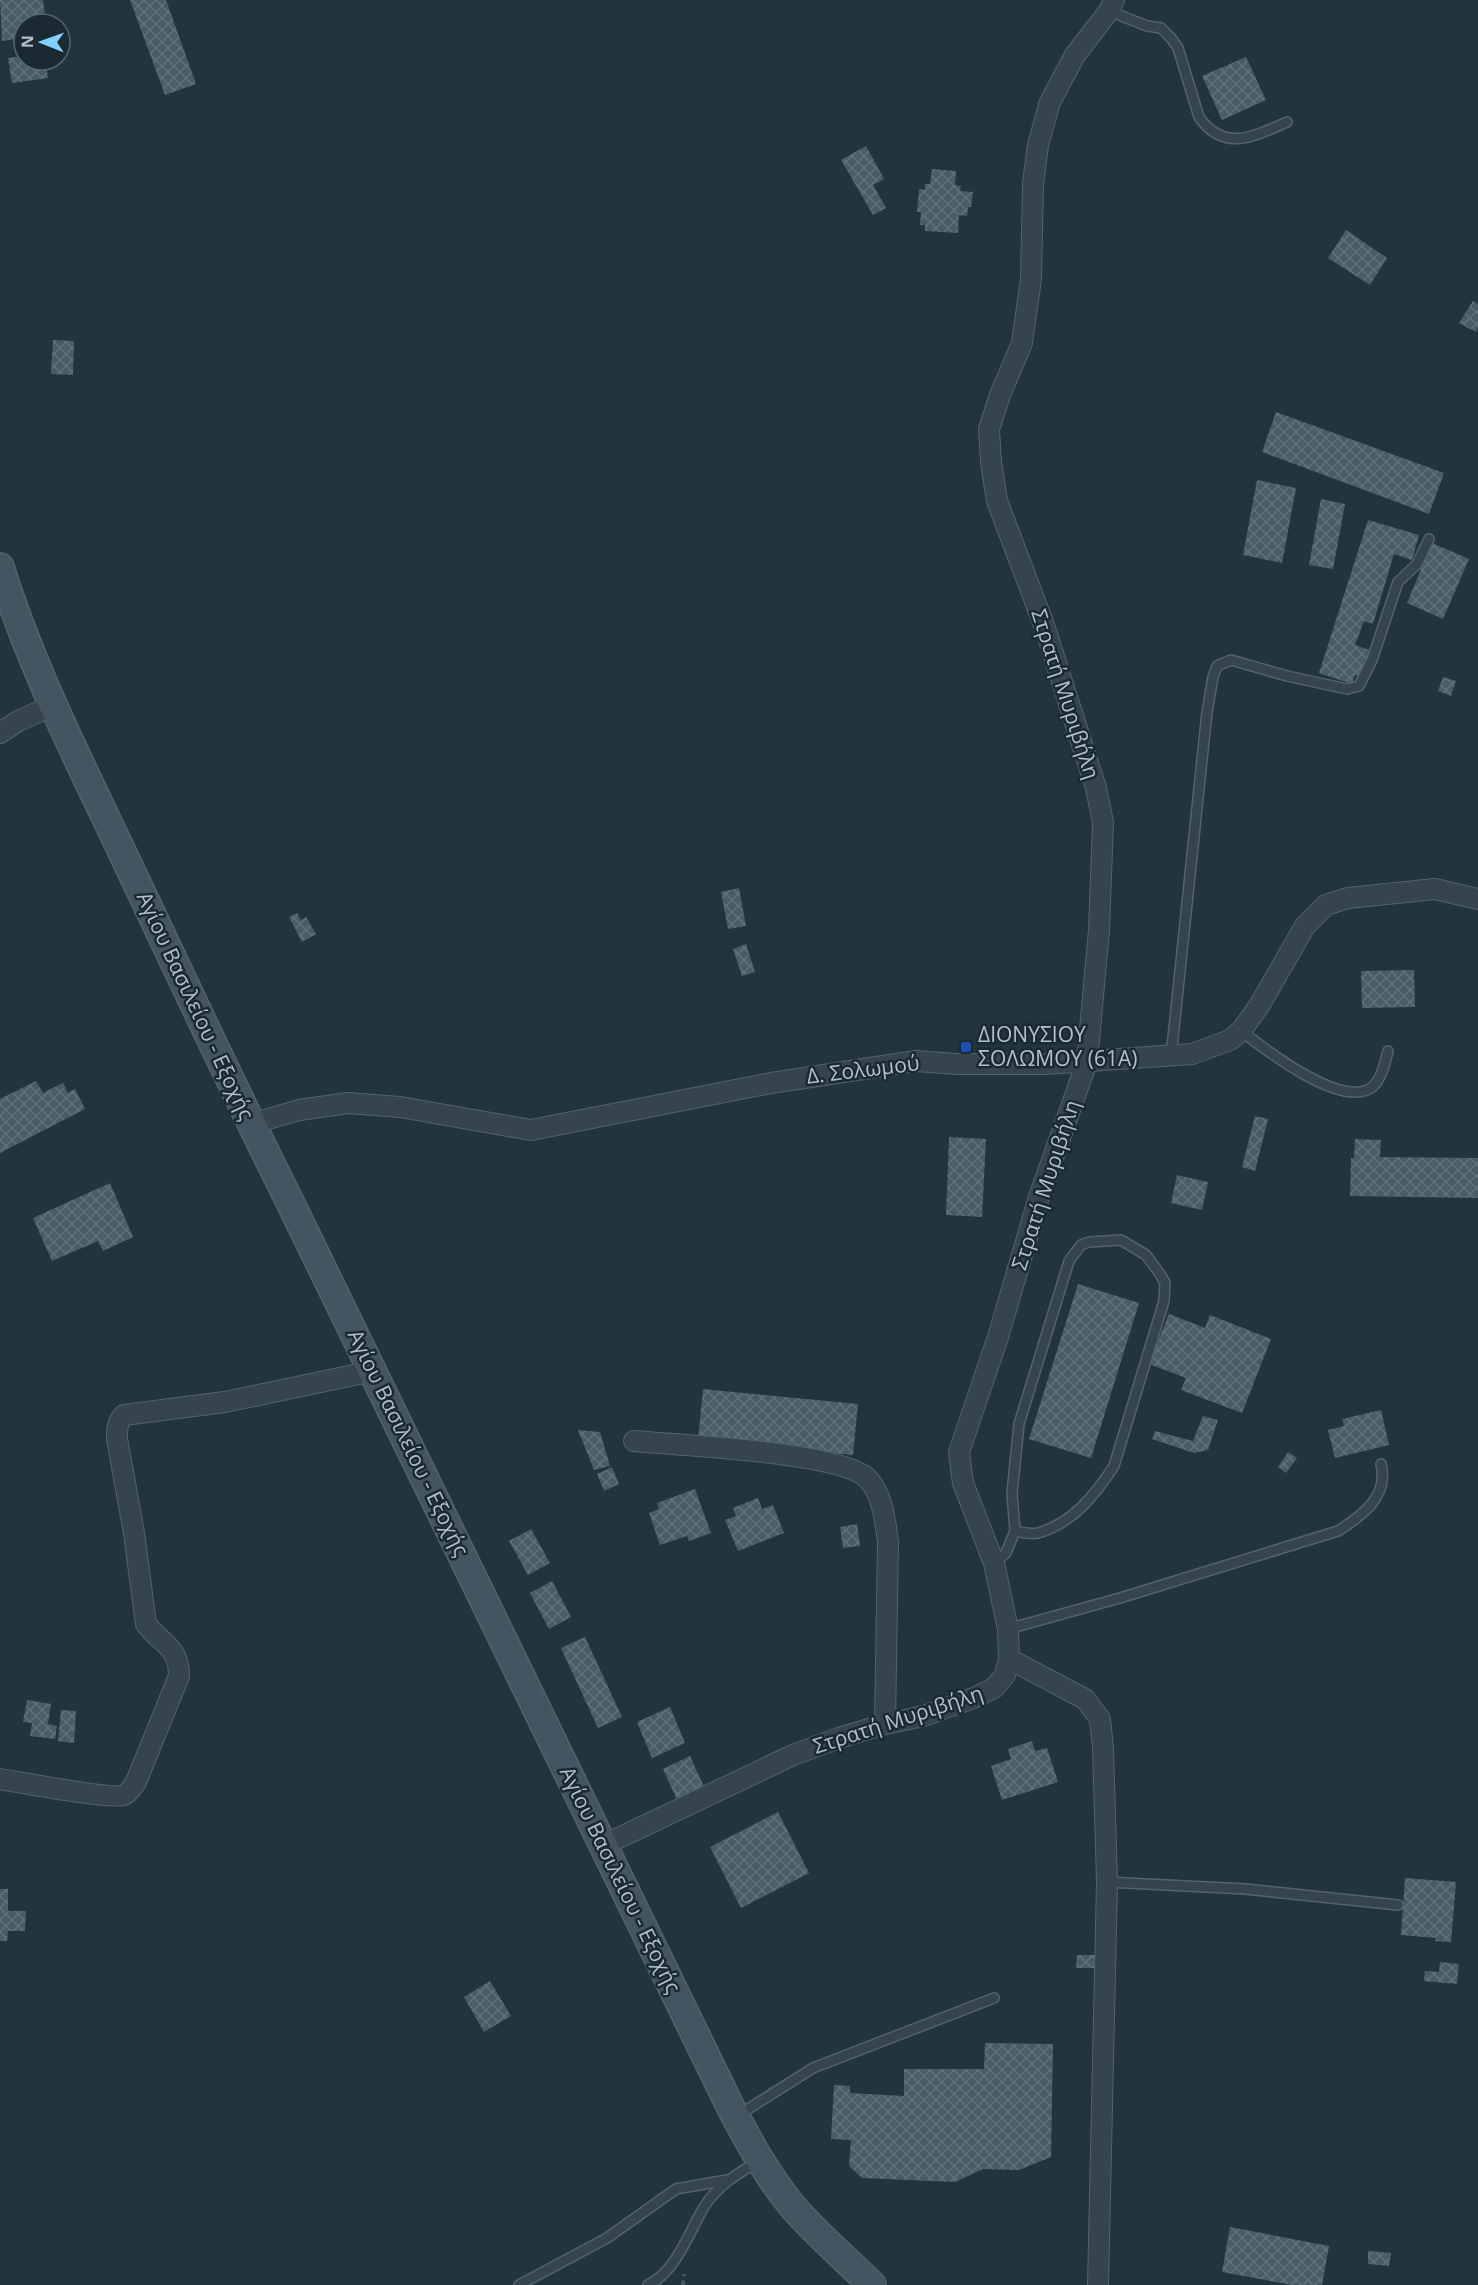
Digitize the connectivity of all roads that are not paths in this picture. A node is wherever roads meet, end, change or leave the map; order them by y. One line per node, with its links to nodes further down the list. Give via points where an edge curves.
1 (1111, 5): 2 (lane, via 1146,26 1161,28 1171,38 1178,48 1199,117 1216,135 1248,138); 11 (street, Στρατή Μυριβήλη, via 1075,55 1050,102 1037,154 1031,279 1022,343 989,429 997,501 1044,625 1096,788 1102,822 1099,930)
2 (1287, 122)
3 (1429, 539): 10 (lane, via 1417,564 1398,582 1372,660 1359,686 1347,689 1231,660 1217,666 1207,712)
4 (0, 567): 5 (main road, Αγίου Βασιλείου - Εξοχής, via 12,606)
5 (54, 705): 6 (street); 12 (main road, Αγίου Βασιλείου - Εξοχής)
6 (0, 733)
7 (1478, 899): 8 (street, Δ. Σολωμού, via 1435,889 1348,898 1326,905 1305,926)
8 (1241, 1031): 9 (lane, via 1286,1062 1336,1090 1349,1092 1373,1087); 10 (street, Δ. Σολωμού, via 1216,1046)
9 (1388, 1051)
10 (1171, 1056): 11 (street, Δ. Σολωμού)
11 (1087, 1062): 12 (street, Δ. Σολωμού, via 915,1061 783,1081 531,1130 400,1107 348,1103 299,1110); 17 (street, Στρατή Μυριβήλη, via 1039,1197 959,1452 963,1483)
12 (251, 1124): 13 (main road, Αγίου Βασιλείου - Εξοχής)
13 (373, 1371): 21 (street, via 225,1402 124,1415 117,1428 117,1439 147,1624 175,1652 179,1676 136,1782 126,1795 97,1795); 22 (main road, Αγίου Βασιλείου - Εξοχής)
14 (634, 1441): 20 (street, via 806,1457 856,1471 867,1478 884,1513 888,1542)
15 (1381, 1464): 18 (lane, via 1382,1485 1375,1502 1338,1531)
16 (1015, 1531): 16 (lane, via 1037,1534 1078,1512 1114,1467 1164,1301 1165,1283 1146,1255 1121,1240 1081,1245 1066,1271 1019,1424 1012,1493); 17 (lane, via 1006,1553)
17 (994, 1563): 18 (street, Στρατή Μυριβήλη)
18 (1008, 1629): 19 (street, Στρατή Μυριβήλη)
19 (1009, 1659): 20 (street, Στρατή Μυριβήλη, via 1005,1675 994,1688 924,1716); 23 (street, via 1085,1699 1100,1719)
20 (885, 1724): 22 (street, Στρατή Μυριβήλη, via 793,1755)
21 (0, 1779)
22 (604, 1845): 26 (main road, Αγίου Βασιλείου - Εξοχής)
23 (1107, 1882): 24 (lane, via 1245,1889); 32 (street)
24 (1398, 1905)
25 (994, 1998): 26 (lane, via 813,2068)
26 (735, 2117): 27 (main road, Αγίου Βασιλείου - Εξοχής)
27 (760, 2160): 28 (lane); 31 (main road, Αγίου Βασιλείου - Εξοχής, via 792,2206)
28 (727, 2180): 29 (lane, via 676,2189 607,2238); 30 (lane, via 705,2206 684,2247 656,2281)
29 (519, 2285)
30 (648, 2285)
31 (872, 2285)
32 (1098, 2285)

